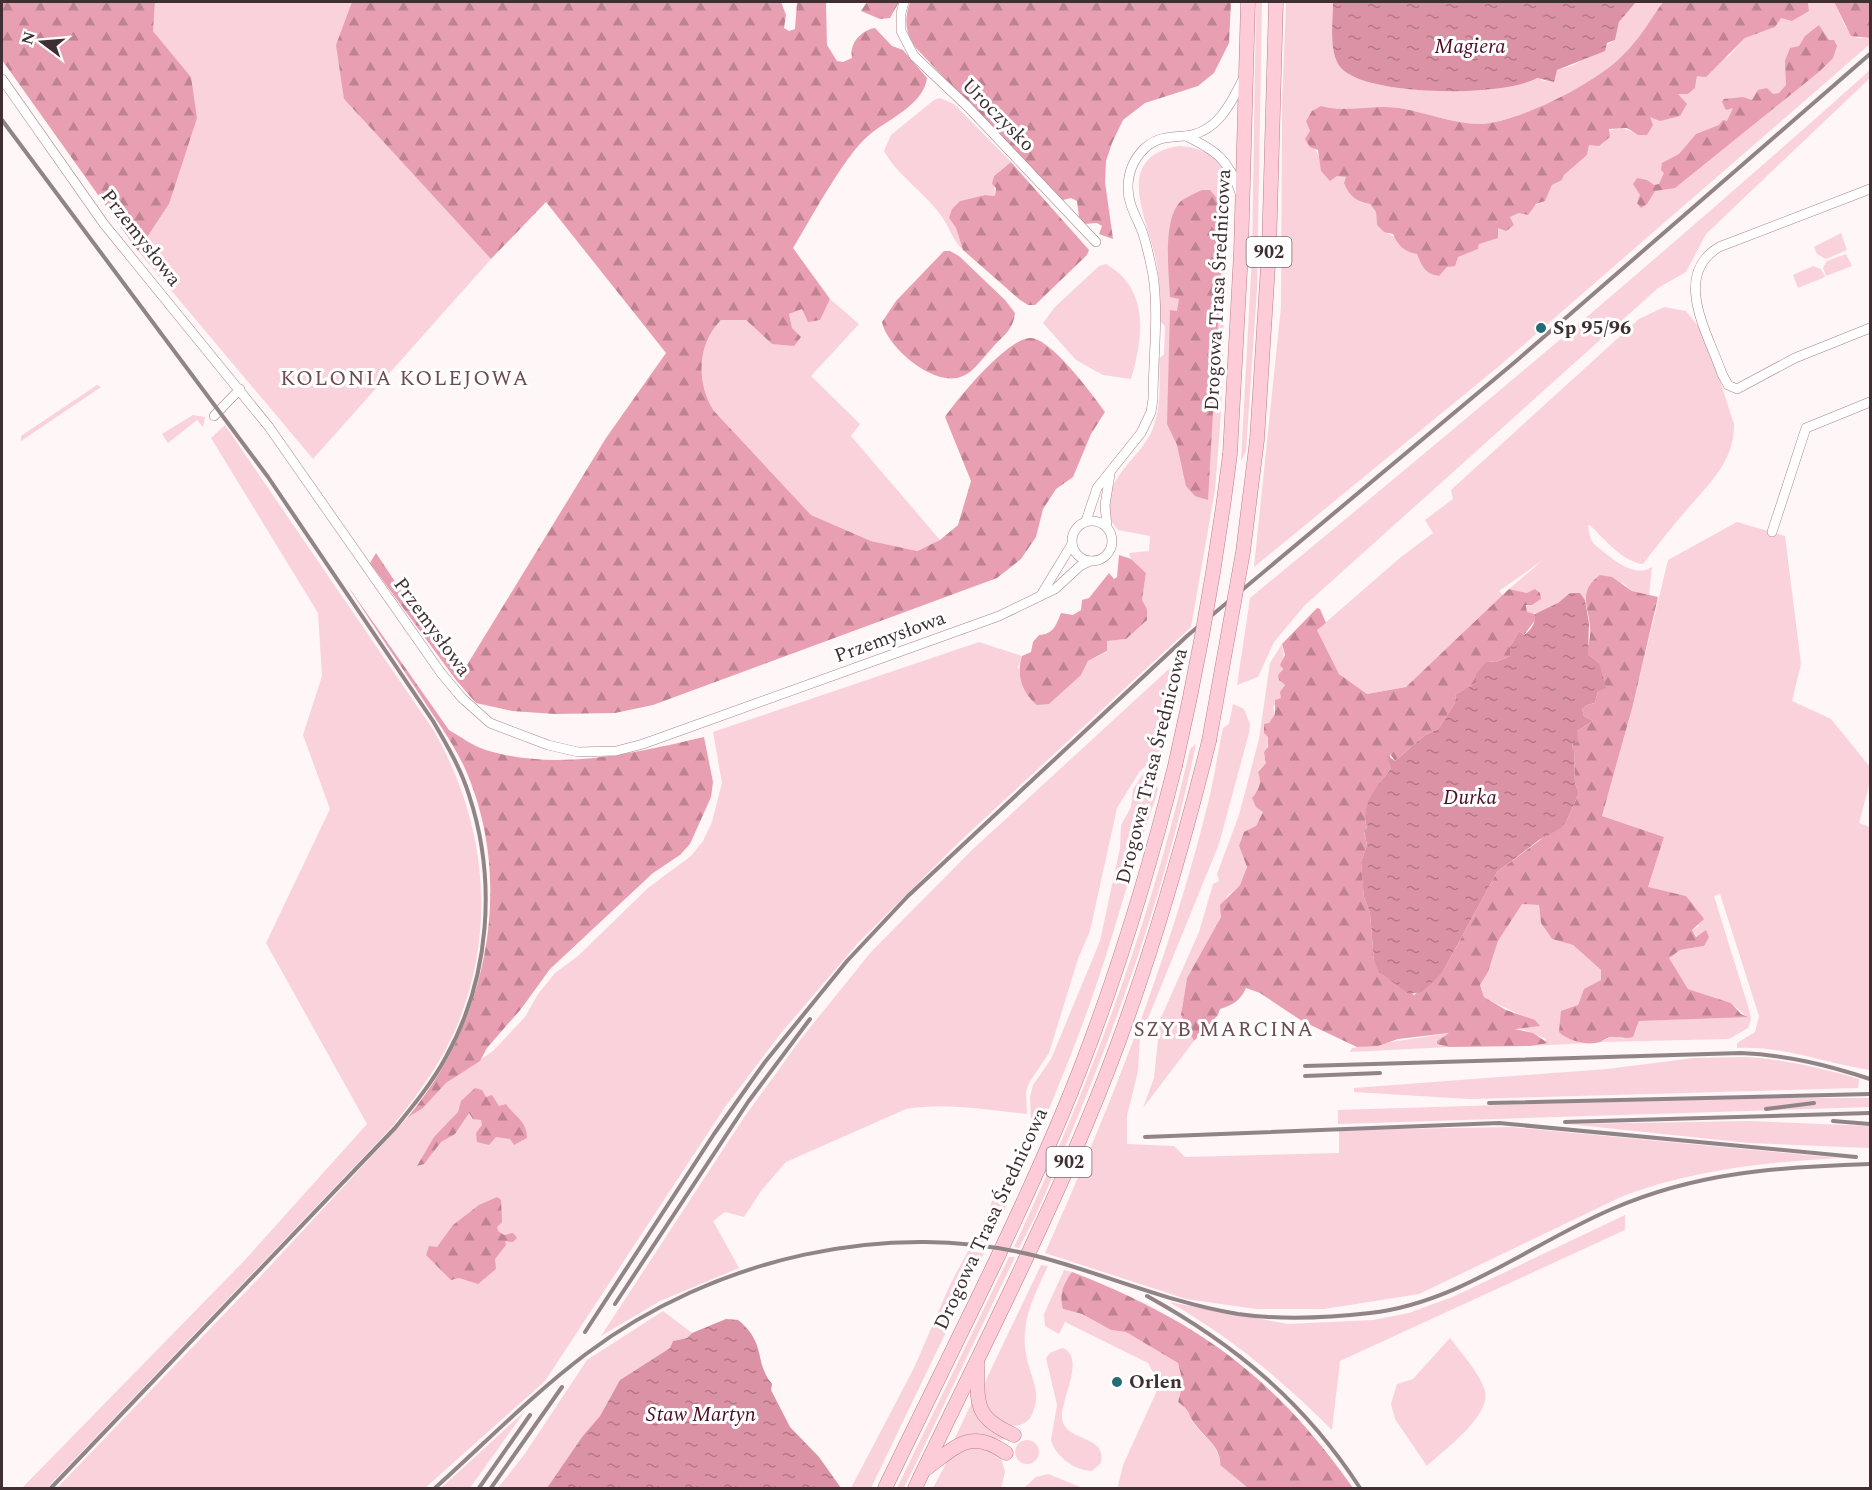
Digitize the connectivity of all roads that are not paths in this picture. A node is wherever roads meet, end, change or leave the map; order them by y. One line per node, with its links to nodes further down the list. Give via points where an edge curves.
1 (904, 2): 9 (street, Uroczysko, via 902,31 914,56)
2 (1248, 2): 4 (main road, Drogowa Trasa Średnicowa / 902)
3 (1276, 2): 21 (main road, 902, bridge, via 1269,250 1257,440 1242,562 1209,741 1148,958 1088,1121)
4 (1245, 74): 6 (street, via 1219,120); 8 (main road, Drogowa Trasa Średnicowa / 902)
5 (2, 80): 11 (street, Przemysłowa, via 104,224)
6 (1186, 136): 8 (street, via 1232,170); 14 (street, via 1160,139 1148,146 1129,174 1130,202 1153,278 1153,399 1141,433)
7 (1870, 189): 10 (street, via 1719,247 1701,263 1694,291 1722,374 1728,385 1737,389 1805,353)
8 (1242, 199): 25 (main road, Drogowa Trasa Średnicowa / 902, bridge, via 1230,454 1218,558 1197,671 1157,840 1121,956 1060,1119)
9 (1096, 242)
10 (1870, 328)
11 (240, 389): 13 (street); 20 (street, Przemysłowa, via 462,698 490,723 548,745 578,752 616,751 643,744 989,620)
12 (1870, 402): 17 (street, via 1806,428)
13 (214, 416)
14 (1111, 471): 15 (street, via 1097,488); 16 (street, via 1105,506)
15 (1086, 521): 16 (street, via 1097,521); 18 (street, via 1075,530)
16 (1107, 527): 19 (street, via 1112,538 1110,549 1102,558)
17 (1772, 532)
18 (1072, 544): 19 (street, via 1078,555); 20 (street, Przemysłowa)
19 (1090, 561): 20 (street, Przemysłowa, via 1055,590)
20 (1041, 595)
21 (977, 1360): 22 (main road, via 978,1399 983,1416); 24 (main road, 902)
22 (1014, 1435)
23 (1006, 1453): 24 (main road, via 979,1439 959,1444)
24 (923, 1472): 26 (main road, 902)
25 (885, 1488)
26 (915, 1488)

